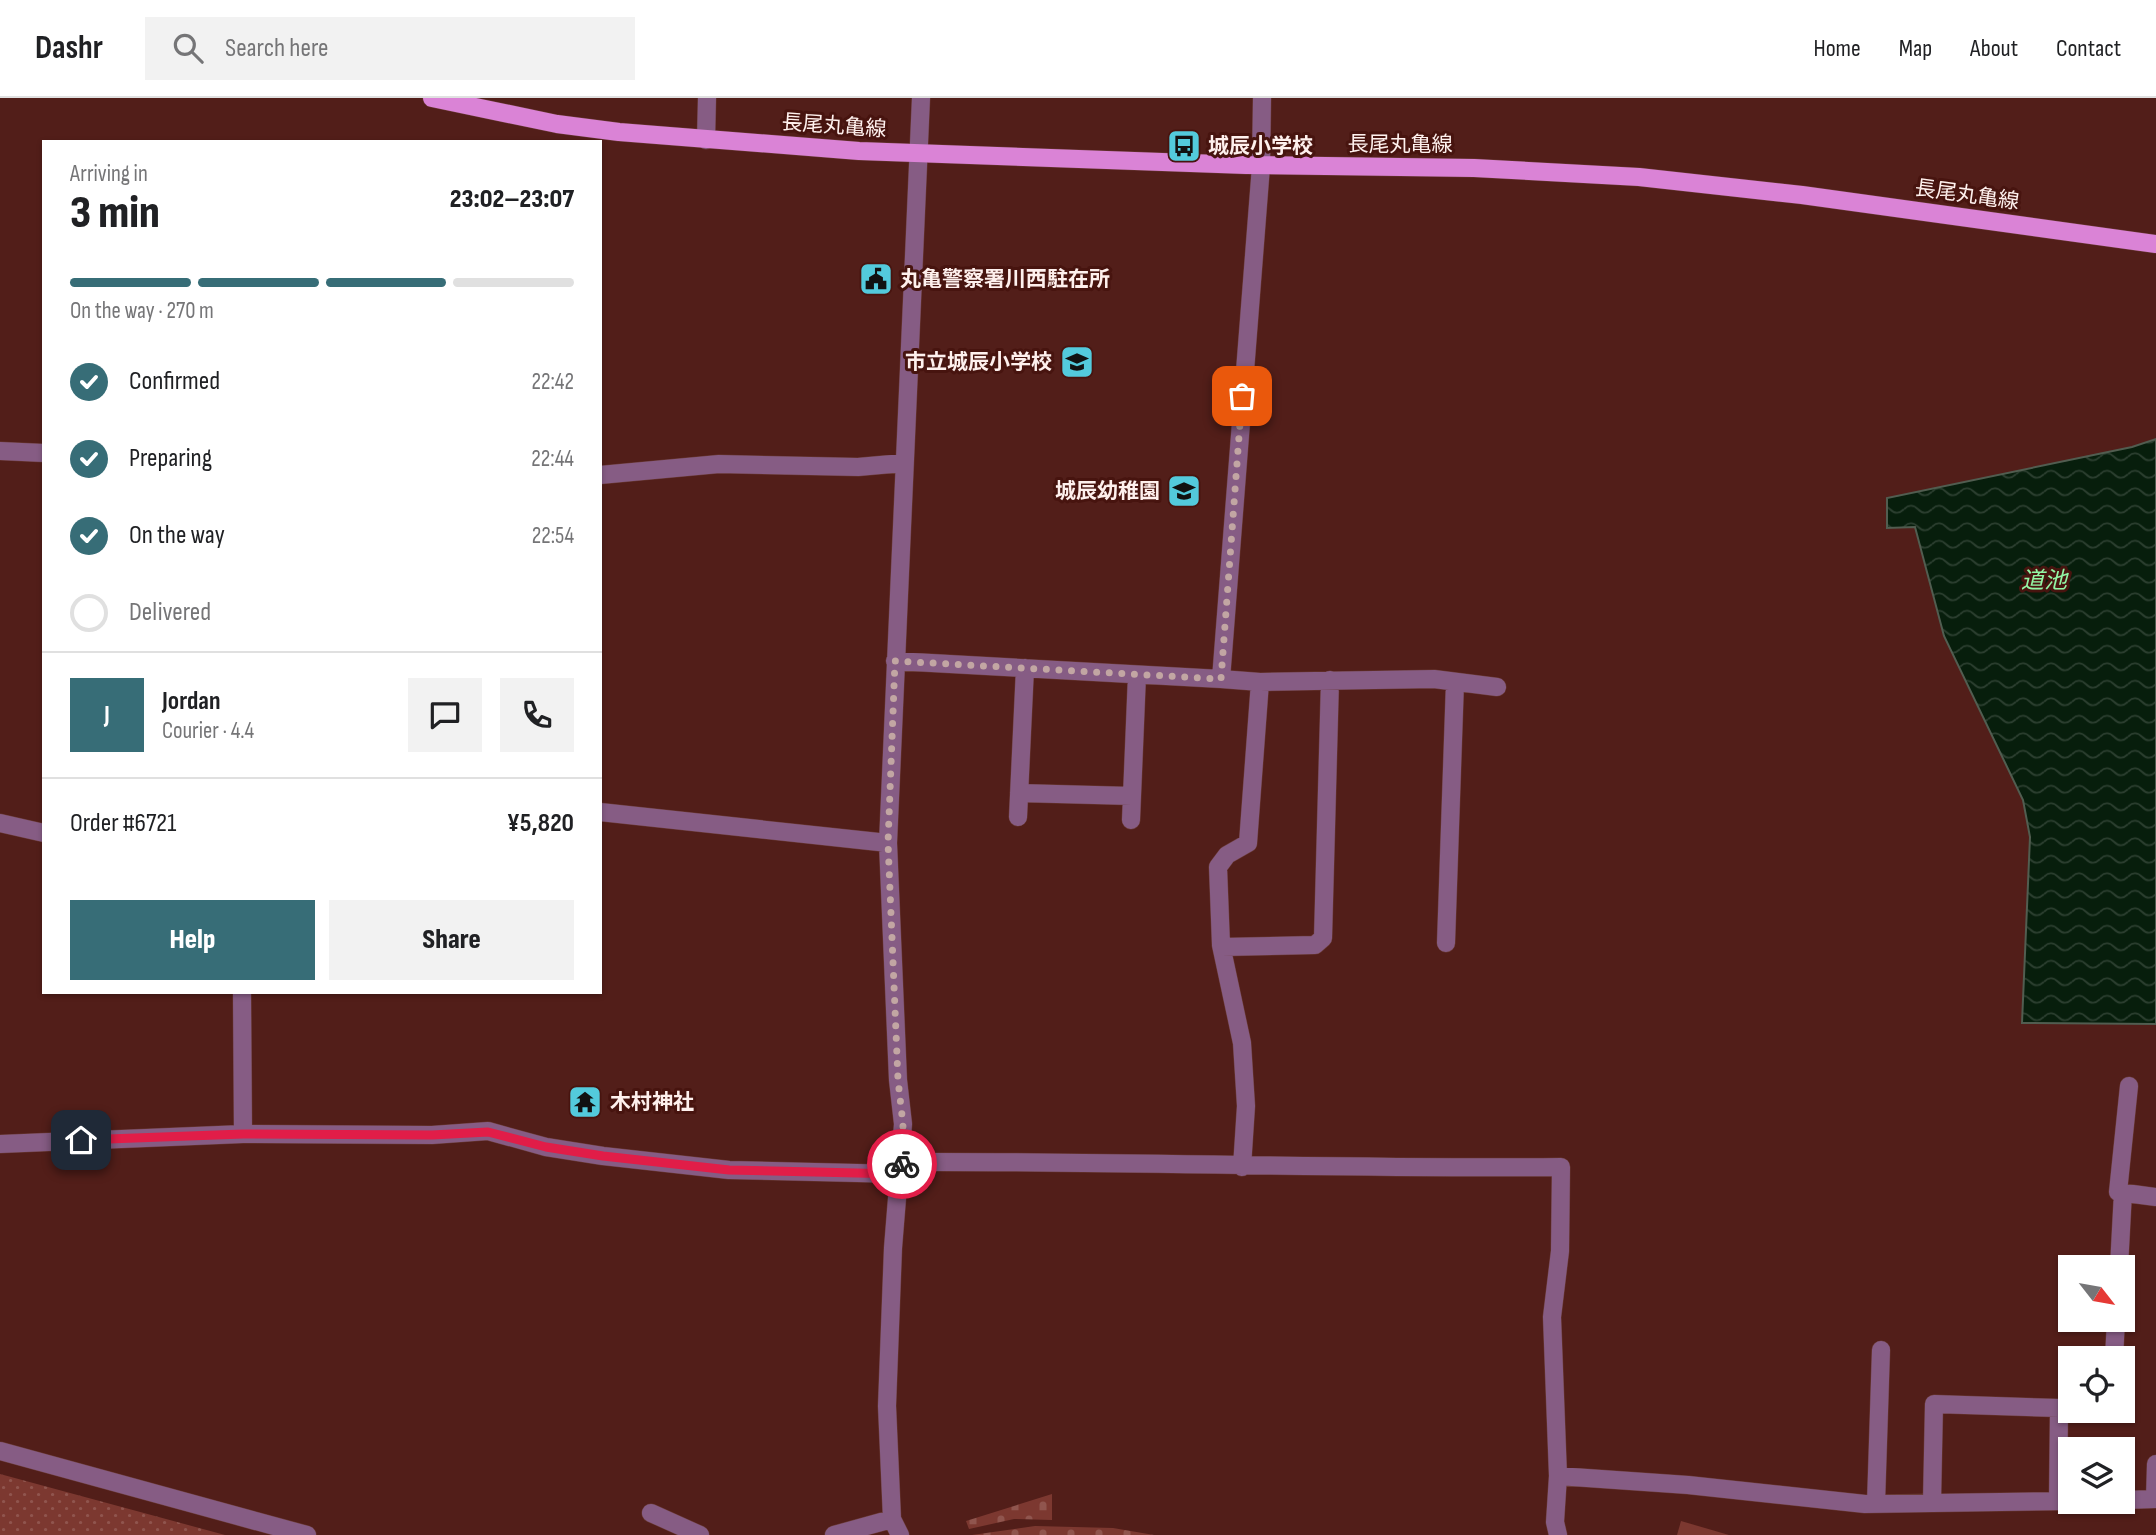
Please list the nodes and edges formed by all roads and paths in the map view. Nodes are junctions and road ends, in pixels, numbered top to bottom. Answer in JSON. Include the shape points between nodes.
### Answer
{"nodes":[{"id":1,"x":432,"y":98,"type":"edge"},
{"id":2,"x":708,"y":98,"type":"edge"},
{"id":3,"x":921,"y":98,"type":"edge"},
{"id":4,"x":1262,"y":98,"type":"edge"},
{"id":5,"x":495,"y":104,"type":"edge"},
{"id":6,"x":706,"y":140,"type":"junction"},
{"id":7,"x":920,"y":155,"type":"junction"},
{"id":8,"x":1261,"y":166,"type":"junction"},
{"id":9,"x":2156,"y":244,"type":"edge"},
{"id":10,"x":0,"y":451,"type":"edge"},
{"id":11,"x":42,"y":453,"type":"edge"},
{"id":12,"x":903,"y":463,"type":"junction"},
{"id":13,"x":602,"y":475,"type":"edge"},
{"id":14,"x":895,"y":661,"type":"junction"},
{"id":15,"x":1025,"y":668,"type":"junction"},
{"id":16,"x":1137,"y":675,"type":"junction"},
{"id":17,"x":1221,"y":679,"type":"junction"},
{"id":18,"x":1330,"y":680,"type":"junction"},
{"id":19,"x":1260,"y":682,"type":"junction"},
{"id":20,"x":1455,"y":682,"type":"junction"},
{"id":21,"x":1497,"y":687,"type":"dead end"},
{"id":22,"x":1019,"y":793,"type":"junction"},
{"id":23,"x":1132,"y":796,"type":"junction"},
{"id":24,"x":602,"y":812,"type":"edge"},
{"id":25,"x":1018,"y":817,"type":"dead end"},
{"id":26,"x":1131,"y":820,"type":"dead end"},
{"id":27,"x":0,"y":823,"type":"edge"},
{"id":28,"x":42,"y":833,"type":"edge"},
{"id":29,"x":888,"y":843,"type":"junction"},
{"id":30,"x":1446,"y":943,"type":"dead end"},
{"id":31,"x":1222,"y":947,"type":"junction"},
{"id":32,"x":242,"y":994,"type":"edge"},
{"id":33,"x":2129,"y":1086,"type":"dead end"},
{"id":34,"x":243,"y":1134,"type":"junction"},
{"id":35,"x":0,"y":1144,"type":"edge"},
{"id":36,"x":1242,"y":1167,"type":"junction"},
{"id":37,"x":901,"y":1168,"type":"junction"},
{"id":38,"x":2123,"y":1192,"type":"junction"},
{"id":39,"x":2156,"y":1197,"type":"edge"},
{"id":40,"x":2120,"y":1255,"type":"edge"},
{"id":41,"x":1881,"y":1350,"type":"dead end"},
{"id":42,"x":2061,"y":1437,"type":"edge"},
{"id":43,"x":0,"y":1451,"type":"edge"},
{"id":44,"x":2156,"y":1464,"type":"edge"},
{"id":45,"x":1558,"y":1476,"type":"junction"},
{"id":46,"x":2155,"y":1499,"type":"edge"},
{"id":47,"x":2135,"y":1500,"type":"edge"},
{"id":48,"x":2058,"y":1501,"type":"edge"},
{"id":49,"x":1932,"y":1502,"type":"junction"},
{"id":50,"x":1877,"y":1503,"type":"junction"},
{"id":51,"x":651,"y":1513,"type":"dead end"},
{"id":52,"x":896,"y":1527,"type":"edge"},
{"id":53,"x":307,"y":1535,"type":"edge"},
{"id":54,"x":700,"y":1535,"type":"edge"},
{"id":55,"x":834,"y":1535,"type":"edge"},
{"id":56,"x":1558,"y":1535,"type":"edge"}],
"edges":[{"from":1,"to":5,"type":"main road","name":"長尾丸亀線"},
{"from":2,"to":6,"type":"street"},
{"from":3,"to":7,"type":"street"},
{"from":4,"to":8,"type":"street"},
{"from":5,"to":6,"type":"main road","name":"長尾丸亀線","via":[[581,127]]},
{"from":6,"to":7,"type":"main road","name":"長尾丸亀線"},
{"from":7,"to":8,"type":"main road","name":"長尾丸亀線"},
{"from":7,"to":12,"type":"street"},
{"from":8,"to":9,"type":"main road","name":"長尾丸亀線","via":[[1474,168],[1639,177]]},
{"from":8,"to":17,"type":"street"},
{"from":10,"to":11,"type":"street"},
{"from":12,"to":13,"type":"street","via":[[858,467],[719,464]]},
{"from":12,"to":14,"type":"street"},
{"from":14,"to":15,"type":"street"},
{"from":14,"to":29,"type":"street"},
{"from":15,"to":16,"type":"street"},
{"from":15,"to":22,"type":"street"},
{"from":16,"to":17,"type":"street"},
{"from":16,"to":23,"type":"street"},
{"from":17,"to":19,"type":"street"},
{"from":18,"to":19,"type":"street"},
{"from":18,"to":20,"type":"street"},
{"from":18,"to":31,"type":"street","via":[[1323,938],[1315,945]]},
{"from":19,"to":31,"type":"street","via":[[1248,843],[1217,867]]},
{"from":20,"to":21,"type":"street"},
{"from":20,"to":30,"type":"street"},
{"from":22,"to":23,"type":"street"},
{"from":22,"to":25,"type":"street"},
{"from":23,"to":26,"type":"street"},
{"from":24,"to":29,"type":"street"},
{"from":27,"to":28,"type":"street"},
{"from":29,"to":37,"type":"street"},
{"from":31,"to":36,"type":"street","via":[[1242,1043],[1246,1106]]},
{"from":32,"to":34,"type":"street"},
{"from":33,"to":38,"type":"street","via":[[2118,1192]]},
{"from":34,"to":35,"type":"street"},
{"from":34,"to":37,"type":"street","via":[[488,1132],[591,1155],[729,1170]]},
{"from":36,"to":37,"type":"street","via":[[1070,1161]]},
{"from":36,"to":45,"type":"street","via":[[1561,1167],[1560,1251],[1552,1317]]},
{"from":37,"to":52,"type":"street","via":[[887,1406]]},
{"from":38,"to":39,"type":"street"},
{"from":38,"to":40,"type":"street"},
{"from":41,"to":50,"type":"street"},
{"from":42,"to":49,"type":"street","via":[[2059,1408],[1934,1404]]},
{"from":43,"to":53,"type":"street"},
{"from":44,"to":46,"type":"street"},
{"from":45,"to":50,"type":"street"},
{"from":45,"to":56,"type":"street"},
{"from":46,"to":47,"type":"street"},
{"from":48,"to":49,"type":"street"},
{"from":49,"to":50,"type":"street"},
{"from":51,"to":54,"type":"street"},
{"from":52,"to":55,"type":"street"}]}
